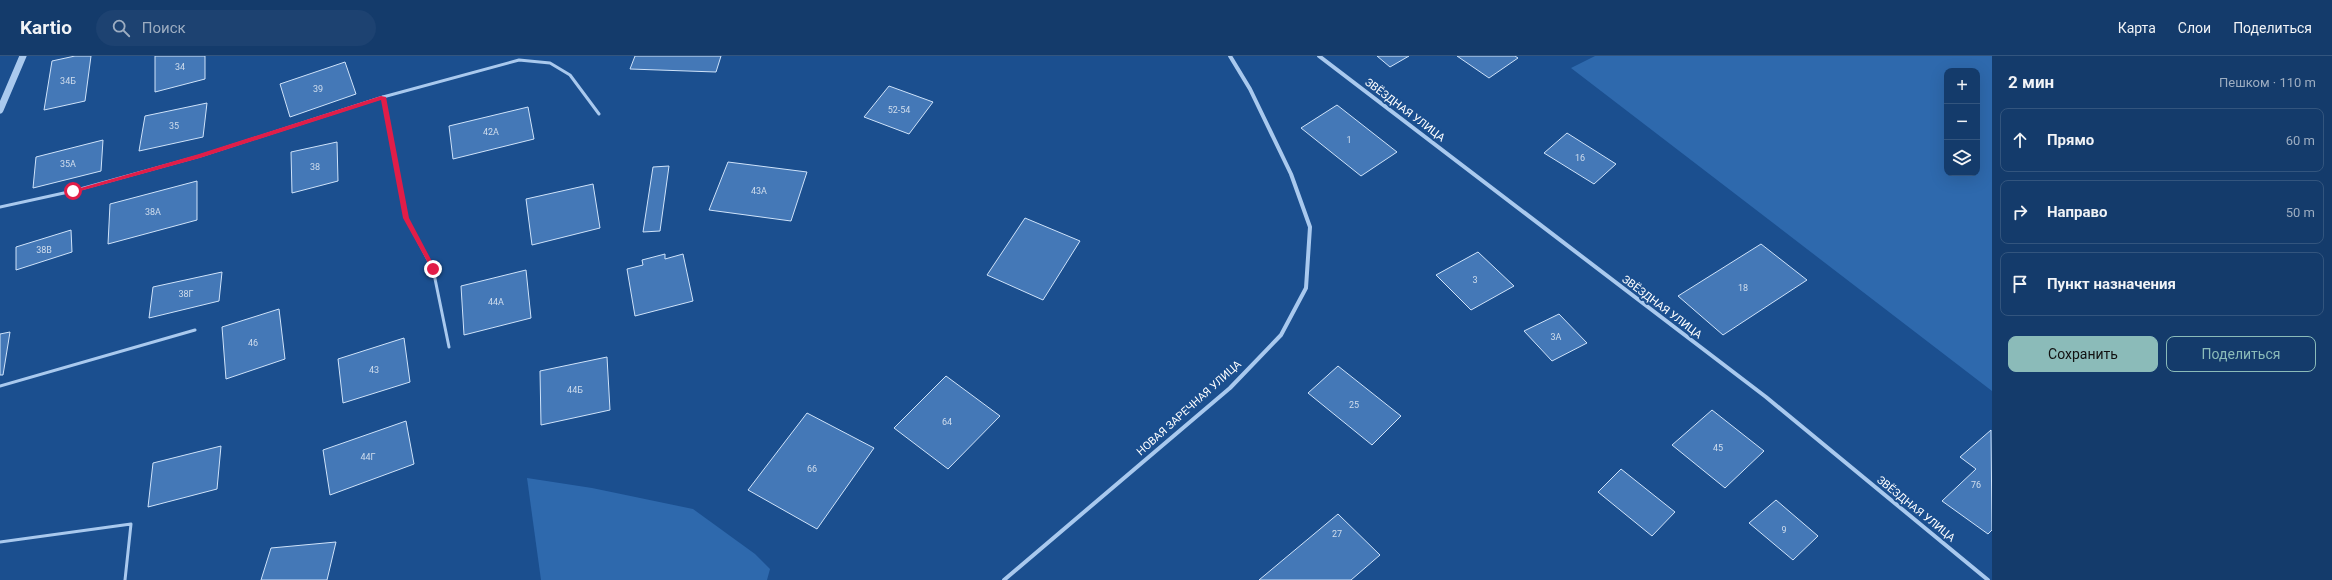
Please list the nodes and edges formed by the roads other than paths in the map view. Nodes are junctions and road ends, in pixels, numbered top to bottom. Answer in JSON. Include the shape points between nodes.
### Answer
{"nodes":[{"id":1,"x":23,"y":56,"type":"edge"},
{"id":2,"x":1230,"y":56,"type":"edge"},
{"id":3,"x":1319,"y":56,"type":"edge"},
{"id":4,"x":383,"y":97,"type":"junction"},
{"id":5,"x":0,"y":110,"type":"edge"},
{"id":6,"x":599,"y":114,"type":"dead end"},
{"id":7,"x":0,"y":207,"type":"edge"},
{"id":8,"x":195,"y":330,"type":"dead end"},
{"id":9,"x":449,"y":347,"type":"dead end"},
{"id":10,"x":0,"y":386,"type":"edge"},
{"id":11,"x":0,"y":542,"type":"edge"},
{"id":12,"x":125,"y":580,"type":"edge"},
{"id":13,"x":1004,"y":580,"type":"edge"},
{"id":14,"x":1988,"y":580,"type":"edge"}],
"edges":[{"from":1,"to":5,"type":"street"},
{"from":2,"to":13,"type":"street","name":"НОВАЯ ЗАРЕЧНАЯ УЛИЦА","via":[[1250,89],[1291,174],[1310,227],[1306,288],[1281,335],[1230,388]]},
{"from":3,"to":14,"type":"street","name":"ЗВЁЗДНАЯ УЛИЦА","via":[[1766,398]]},
{"from":4,"to":6,"type":"lane","via":[[519,60],[550,63],[570,74]]},
{"from":4,"to":7,"type":"lane","via":[[200,156],[67,193]]},
{"from":4,"to":9,"type":"lane","via":[[406,218],[433,269]]},
{"from":8,"to":10,"type":"lane"},
{"from":11,"to":12,"type":"lane","via":[[131,524]]}]}
